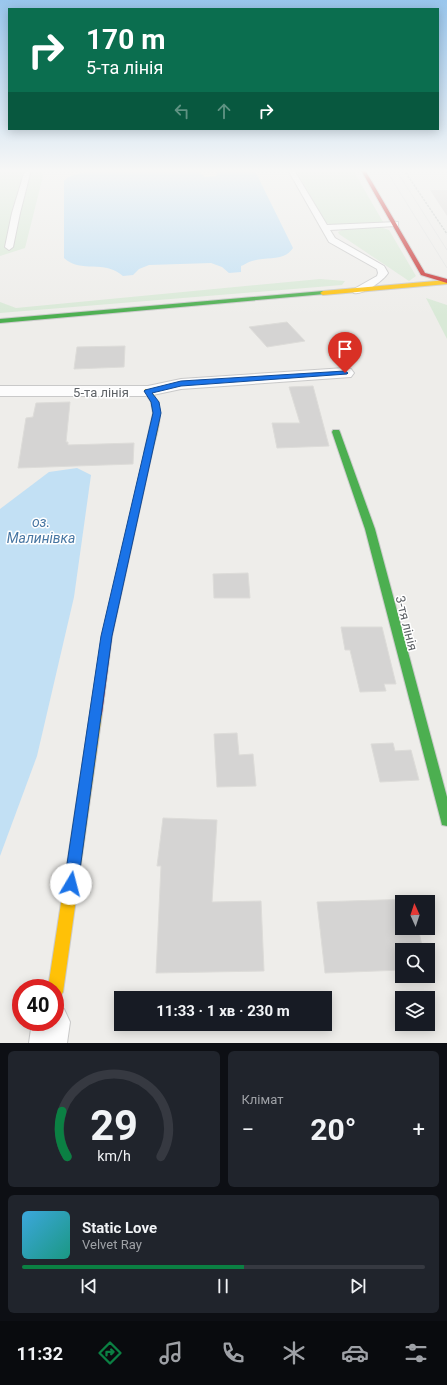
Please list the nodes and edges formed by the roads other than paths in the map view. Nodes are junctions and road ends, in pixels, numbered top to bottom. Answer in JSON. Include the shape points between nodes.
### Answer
{"nodes":[{"id":1,"x":15,"y":219,"type":"edge"},
{"id":2,"x":319,"y":219,"type":"edge"},
{"id":3,"x":391,"y":219,"type":"edge"},
{"id":4,"x":394,"y":224,"type":"junction"},
{"id":5,"x":324,"y":228,"type":"junction"},
{"id":6,"x":9,"y":247,"type":"dead end"},
{"id":7,"x":447,"y":282,"type":"edge"},
{"id":8,"x":357,"y":291,"type":"junction"},
{"id":9,"x":0,"y":321,"type":"edge"},
{"id":10,"x":345,"y":373,"type":"dead end"},
{"id":11,"x":0,"y":391,"type":"edge"},
{"id":12,"x":148,"y":391,"type":"junction"},
{"id":13,"x":336,"y":432,"type":"dead end"},
{"id":14,"x":447,"y":822,"type":"edge"},
{"id":15,"x":57,"y":979,"type":"edge"},
{"id":16,"x":50,"y":1031,"type":"edge"},
{"id":17,"x":48,"y":1043,"type":"edge"}],
"edges":[{"from":1,"to":6,"type":"lane"},
{"from":2,"to":5,"type":"lane"},
{"from":3,"to":4,"type":"street"},
{"from":4,"to":5,"type":"lane"},
{"from":4,"to":7,"type":"street","via":[[423,274]]},
{"from":5,"to":8,"type":"lane","via":[[332,240],[381,268],[383,273],[380,278]]},
{"from":7,"to":8,"type":"street"},
{"from":8,"to":9,"type":"street"},
{"from":10,"to":12,"type":"street","name":"5-та лінія","via":[[181,384]]},
{"from":11,"to":12,"type":"street","name":"5-та лінія"},
{"from":12,"to":15,"type":"street","via":[[155,402],[157,413],[107,636]]},
{"from":13,"to":14,"type":"street","name":"3-тя лінія","via":[[370,529]]},
{"from":16,"to":17,"type":"street"}]}
